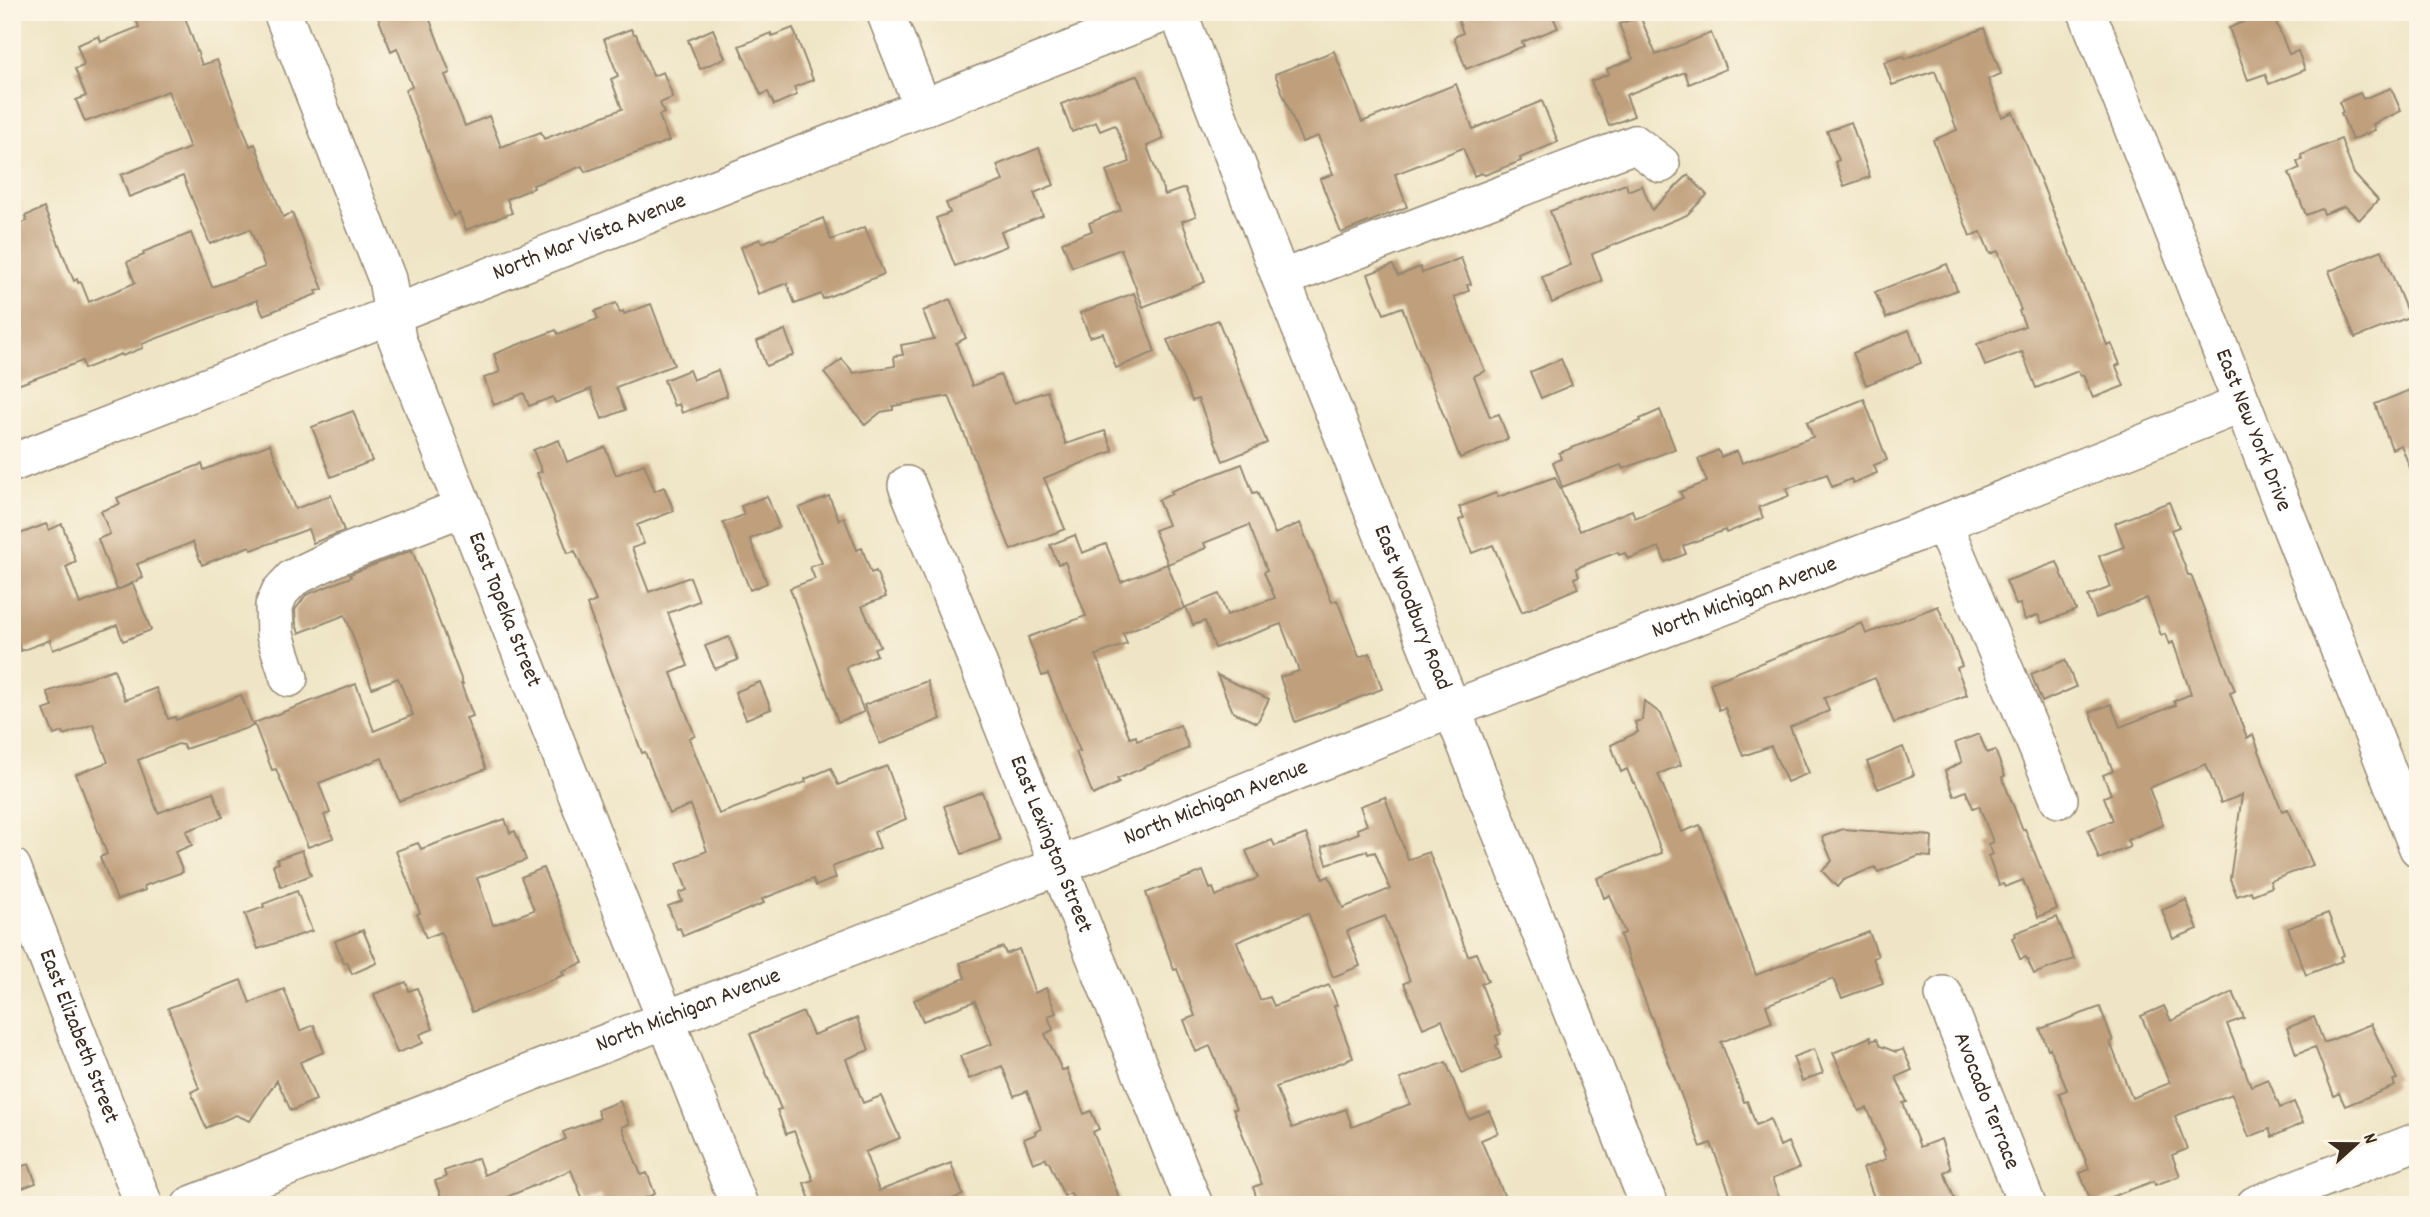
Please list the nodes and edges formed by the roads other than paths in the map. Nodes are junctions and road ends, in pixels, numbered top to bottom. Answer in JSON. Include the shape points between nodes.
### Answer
{"nodes":[{"id":1,"x":282,"y":12,"type":"edge"},
{"id":2,"x":885,"y":12,"type":"edge"},
{"id":3,"x":1167,"y":12,"type":"edge"},
{"id":4,"x":1178,"y":12,"type":"edge"},
{"id":5,"x":2087,"y":12,"type":"edge"},
{"id":6,"x":923,"y":108,"type":"junction"},
{"id":7,"x":1661,"y":164,"type":"dead end"},
{"id":8,"x":1281,"y":279,"type":"junction"},
{"id":9,"x":395,"y":312,"type":"junction"},
{"id":10,"x":2242,"y":404,"type":"junction"},
{"id":11,"x":12,"y":463,"type":"edge"},
{"id":12,"x":907,"y":485,"type":"dead end"},
{"id":13,"x":464,"y":507,"type":"junction"},
{"id":14,"x":1943,"y":523,"type":"junction"},
{"id":15,"x":289,"y":678,"type":"dead end"},
{"id":16,"x":1452,"y":709,"type":"junction"},
{"id":17,"x":2059,"y":799,"type":"dead end"},
{"id":18,"x":2418,"y":848,"type":"edge"},
{"id":19,"x":1059,"y":866,"type":"junction"},
{"id":20,"x":12,"y":867,"type":"edge"},
{"id":21,"x":1944,"y":995,"type":"dead end"},
{"id":22,"x":666,"y":1018,"type":"junction"},
{"id":23,"x":2418,"y":1142,"type":"edge"},
{"id":24,"x":144,"y":1205,"type":"edge"},
{"id":25,"x":191,"y":1205,"type":"edge"},
{"id":26,"x":739,"y":1205,"type":"edge"},
{"id":27,"x":1194,"y":1205,"type":"edge"},
{"id":28,"x":1649,"y":1205,"type":"edge"},
{"id":29,"x":2027,"y":1205,"type":"edge"},
{"id":30,"x":2255,"y":1205,"type":"edge"}],
"edges":[{"from":1,"to":9,"type":"street","name":"East Topeka Street","via":[[387,279]]},
{"from":2,"to":6,"type":"street"},
{"from":3,"to":6,"type":"street","name":"North Mar Vista Avenue"},
{"from":4,"to":8,"type":"street","name":"East Woodbury Road"},
{"from":5,"to":10,"type":"street","name":"East New York Drive"},
{"from":6,"to":9,"type":"street","name":"North Mar Vista Avenue"},
{"from":7,"to":8,"type":"street","via":[[1635,144]]},
{"from":8,"to":16,"type":"street","name":"East Woodbury Road"},
{"from":9,"to":11,"type":"street","name":"North Mar Vista Avenue"},
{"from":9,"to":13,"type":"street","name":"East Topeka Street","via":[[397,339]]},
{"from":10,"to":14,"type":"street","name":"North Michigan Avenue"},
{"from":10,"to":18,"type":"street","name":"East New York Drive"},
{"from":12,"to":19,"type":"street","name":"East Lexington Street"},
{"from":13,"to":15,"type":"street","via":[[293,578],[274,606],[275,635]]},
{"from":13,"to":22,"type":"street","name":"East Topeka Street"},
{"from":14,"to":16,"type":"street","name":"North Michigan Avenue"},
{"from":14,"to":17,"type":"street"},
{"from":16,"to":19,"type":"street","name":"North Michigan Avenue"},
{"from":16,"to":28,"type":"street","name":"East Woodbury Road"},
{"from":19,"to":22,"type":"street","name":"North Michigan Avenue"},
{"from":19,"to":27,"type":"street","name":"East Lexington Street"},
{"from":20,"to":24,"type":"street","name":"East Elizabeth Street"},
{"from":21,"to":29,"type":"street","name":"Avocado Terrace"},
{"from":22,"to":25,"type":"street","name":"North Michigan Avenue"},
{"from":22,"to":26,"type":"street","name":"East Topeka Street"},
{"from":23,"to":30,"type":"street"}]}
